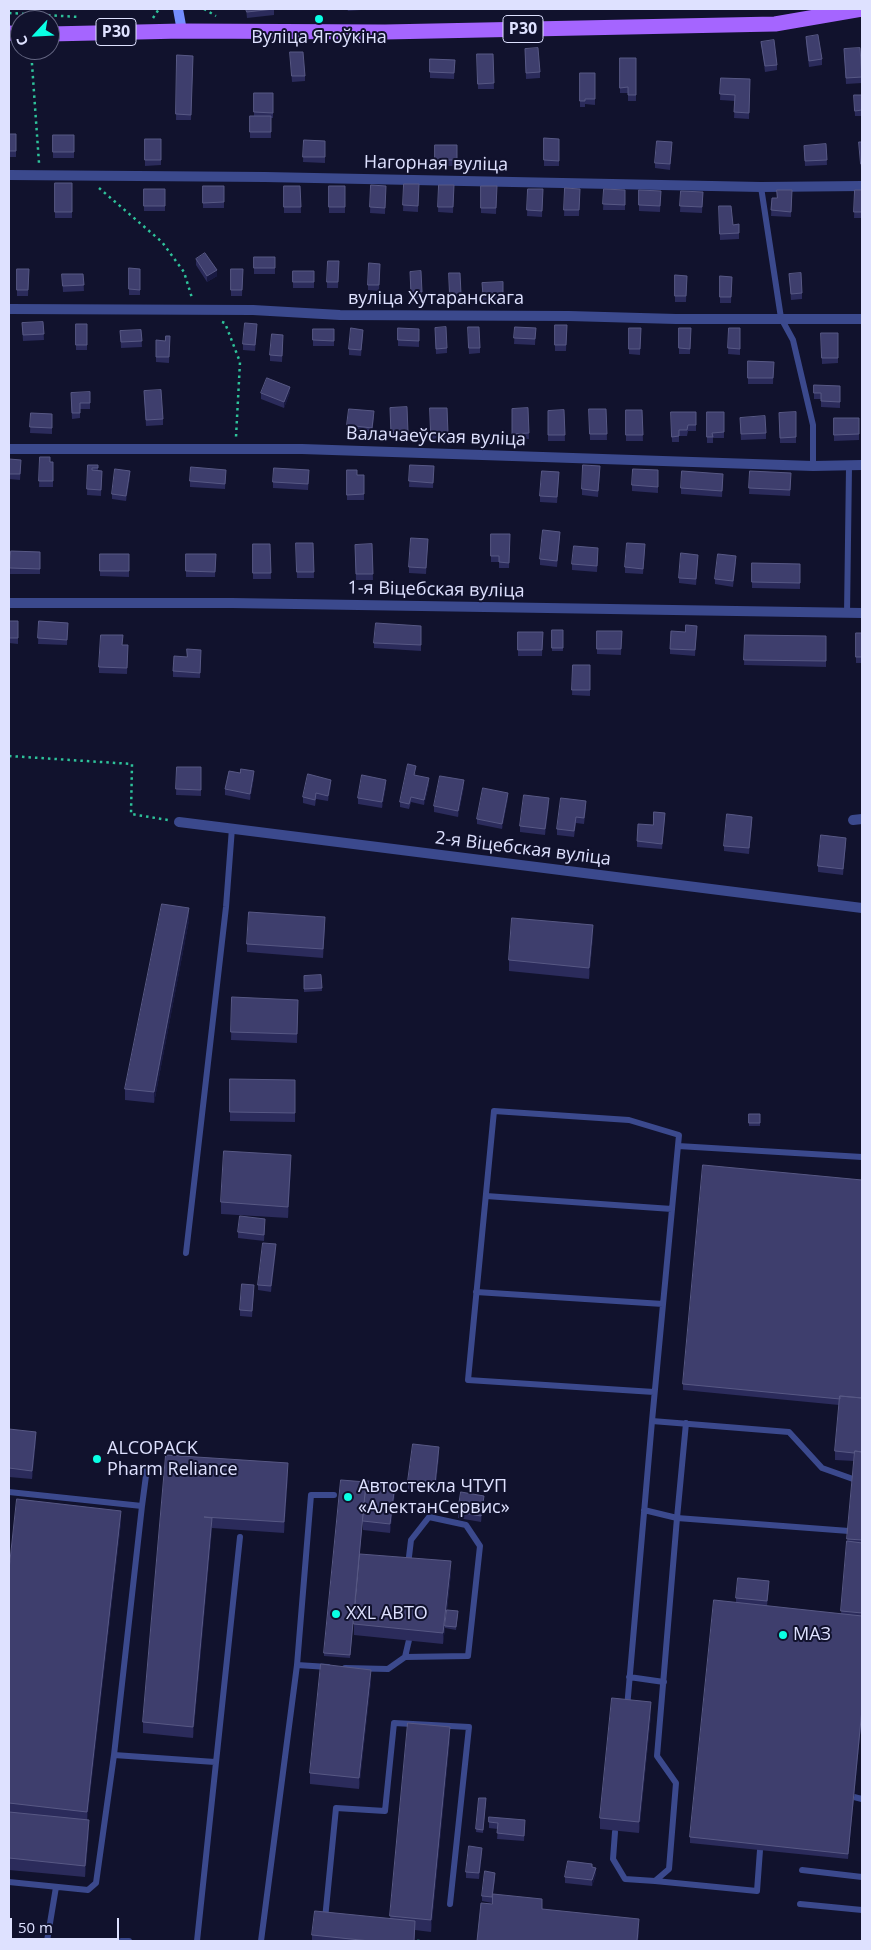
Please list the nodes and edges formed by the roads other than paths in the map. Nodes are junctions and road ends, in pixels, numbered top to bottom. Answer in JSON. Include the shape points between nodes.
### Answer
{"nodes":[{"id":1,"x":178,"y":9,"type":"edge"},
{"id":2,"x":862,"y":9,"type":"edge"},
{"id":3,"x":182,"y":31,"type":"junction"},
{"id":4,"x":60,"y":34,"type":"edge"},
{"id":5,"x":9,"y":175,"type":"edge"},
{"id":6,"x":862,"y":186,"type":"edge"},
{"id":7,"x":761,"y":187,"type":"junction"},
{"id":8,"x":9,"y":309,"type":"edge"},
{"id":9,"x":780,"y":318,"type":"junction"},
{"id":10,"x":862,"y":319,"type":"edge"},
{"id":11,"x":9,"y":449,"type":"edge"},
{"id":12,"x":862,"y":465,"type":"edge"},
{"id":13,"x":813,"y":466,"type":"junction"},
{"id":14,"x":849,"y":466,"type":"junction"},
{"id":15,"x":9,"y":603,"type":"edge"},
{"id":16,"x":862,"y":613,"type":"edge"},
{"id":17,"x":847,"y":614,"type":"junction"},
{"id":18,"x":180,"y":822,"type":"road end"},
{"id":19,"x":232,"y":828,"type":"junction"},
{"id":20,"x":862,"y":908,"type":"edge"},
{"id":21,"x":678,"y":1146,"type":"junction"},
{"id":22,"x":862,"y":1157,"type":"edge"},
{"id":23,"x":486,"y":1196,"type":"junction"},
{"id":24,"x":672,"y":1209,"type":"junction"},
{"id":25,"x":186,"y":1253,"type":"dead end"},
{"id":26,"x":476,"y":1292,"type":"junction"},
{"id":27,"x":663,"y":1304,"type":"junction"},
{"id":28,"x":654,"y":1392,"type":"junction"},
{"id":29,"x":652,"y":1421,"type":"junction"},
{"id":30,"x":686,"y":1424,"type":"junction"},
{"id":31,"x":147,"y":1468,"type":"dead end"},
{"id":32,"x":853,"y":1478,"type":"edge"},
{"id":33,"x":9,"y":1492,"type":"edge"},
{"id":34,"x":334,"y":1495,"type":"dead end"},
{"id":35,"x":142,"y":1506,"type":"junction"},
{"id":36,"x":644,"y":1510,"type":"junction"},
{"id":37,"x":677,"y":1518,"type":"junction"},
{"id":38,"x":848,"y":1530,"type":"edge"},
{"id":39,"x":240,"y":1537,"type":"dead end"},
{"id":40,"x":407,"y":1570,"type":"edge"},
{"id":41,"x":409,"y":1640,"type":"edge"},
{"id":42,"x":405,"y":1657,"type":"junction"},
{"id":43,"x":296,"y":1665,"type":"junction"},
{"id":44,"x":332,"y":1667,"type":"edge"},
{"id":45,"x":341,"y":1667,"type":"edge"},
{"id":46,"x":629,"y":1677,"type":"junction"},
{"id":47,"x":664,"y":1682,"type":"junction"},
{"id":48,"x":626,"y":1711,"type":"edge"},
{"id":49,"x":114,"y":1755,"type":"junction"},
{"id":50,"x":215,"y":1762,"type":"junction"},
{"id":51,"x":854,"y":1797,"type":"edge"},
{"id":52,"x":862,"y":1798,"type":"edge"},
{"id":53,"x":615,"y":1832,"type":"edge"},
{"id":54,"x":760,"y":1850,"type":"edge"},
{"id":55,"x":802,"y":1870,"type":"dead end"},
{"id":56,"x":862,"y":1877,"type":"edge"},
{"id":57,"x":9,"y":1882,"type":"edge"},
{"id":58,"x":655,"y":1882,"type":"junction"},
{"id":59,"x":56,"y":1887,"type":"junction"},
{"id":60,"x":450,"y":1904,"type":"dead end"},
{"id":61,"x":800,"y":1904,"type":"dead end"},
{"id":62,"x":862,"y":1910,"type":"edge"},
{"id":63,"x":325,"y":1927,"type":"edge"},
{"id":64,"x":47,"y":1941,"type":"edge"},
{"id":65,"x":120,"y":1941,"type":"edge"},
{"id":66,"x":129,"y":1941,"type":"edge"},
{"id":67,"x":198,"y":1941,"type":"edge"},
{"id":68,"x":261,"y":1941,"type":"edge"}],
"edges":[{"from":1,"to":3,"type":"street"},
{"from":2,"to":3,"type":"main road","number":"Р30","via":[[775,24],[384,32]]},
{"from":3,"to":4,"type":"main road","number":"Р30"},
{"from":5,"to":7,"type":"street","name":"Нагорная вуліца","via":[[265,176]]},
{"from":6,"to":7,"type":"street","name":"Нагорная вуліца"},
{"from":7,"to":9,"type":"lane"},
{"from":8,"to":9,"type":"street","name":"вуліца Хутаранскага"},
{"from":9,"to":10,"type":"street","name":"вуліца Хутаранскага"},
{"from":9,"to":13,"type":"lane","via":[[792,340],[812,425]]},
{"from":11,"to":13,"type":"street","name":"Валачаеўская вуліца","via":[[302,449]]},
{"from":12,"to":14,"type":"street","name":"Валачаеўская вуліца"},
{"from":13,"to":14,"type":"street","name":"Валачаеўская вуліца"},
{"from":14,"to":17,"type":"lane"},
{"from":15,"to":17,"type":"street","name":"1-я Віцебская вуліца","via":[[232,603]]},
{"from":16,"to":17,"type":"street","name":"1-я Віцебская вуліца"},
{"from":18,"to":19,"type":"street","name":"2-я Віцебская вуліца"},
{"from":19,"to":20,"type":"street","name":"2-я Віцебская вуліца"},
{"from":19,"to":25,"type":"lane","via":[[226,907]]},
{"from":21,"to":22,"type":"lane"},
{"from":21,"to":23,"type":"lane","via":[[678,1135],[629,1120],[494,1111]]},
{"from":21,"to":24,"type":"lane"},
{"from":23,"to":24,"type":"lane"},
{"from":23,"to":26,"type":"lane"},
{"from":24,"to":27,"type":"lane"},
{"from":26,"to":27,"type":"lane"},
{"from":26,"to":28,"type":"lane","via":[[468,1380]]},
{"from":27,"to":28,"type":"lane"},
{"from":28,"to":29,"type":"lane"},
{"from":29,"to":30,"type":"lane"},
{"from":29,"to":36,"type":"lane"},
{"from":30,"to":32,"type":"lane","via":[[789,1432],[822,1468]]},
{"from":30,"to":37,"type":"lane"},
{"from":31,"to":35,"type":"lane"},
{"from":33,"to":35,"type":"lane"},
{"from":34,"to":43,"type":"lane","via":[[312,1495]]},
{"from":35,"to":49,"type":"lane"},
{"from":36,"to":37,"type":"lane"},
{"from":36,"to":46,"type":"lane"},
{"from":37,"to":38,"type":"lane"},
{"from":37,"to":47,"type":"lane"},
{"from":39,"to":50,"type":"lane"},
{"from":40,"to":42,"type":"lane","via":[[411,1540],[429,1517],[466,1526],[480,1546],[468,1656]]},
{"from":41,"to":42,"type":"lane"},
{"from":42,"to":45,"type":"lane","via":[[388,1669]]},
{"from":43,"to":44,"type":"lane"},
{"from":43,"to":68,"type":"lane"},
{"from":46,"to":47,"type":"lane"},
{"from":46,"to":48,"type":"lane"},
{"from":47,"to":58,"type":"lane","via":[[657,1756],[676,1783],[669,1870]]},
{"from":49,"to":50,"type":"lane"},
{"from":49,"to":59,"type":"lane","via":[[96,1883],[88,1890]]},
{"from":50,"to":67,"type":"lane"},
{"from":51,"to":52,"type":"lane"},
{"from":53,"to":58,"type":"lane","via":[[613,1859],[625,1879]]},
{"from":54,"to":58,"type":"lane","via":[[757,1891]]},
{"from":55,"to":56,"type":"lane"},
{"from":57,"to":59,"type":"lane"},
{"from":59,"to":64,"type":"lane"},
{"from":60,"to":63,"type":"lane","via":[[469,1727],[394,1723],[385,1810],[336,1808]]},
{"from":61,"to":62,"type":"lane"},
{"from":65,"to":66,"type":"lane"}]}
